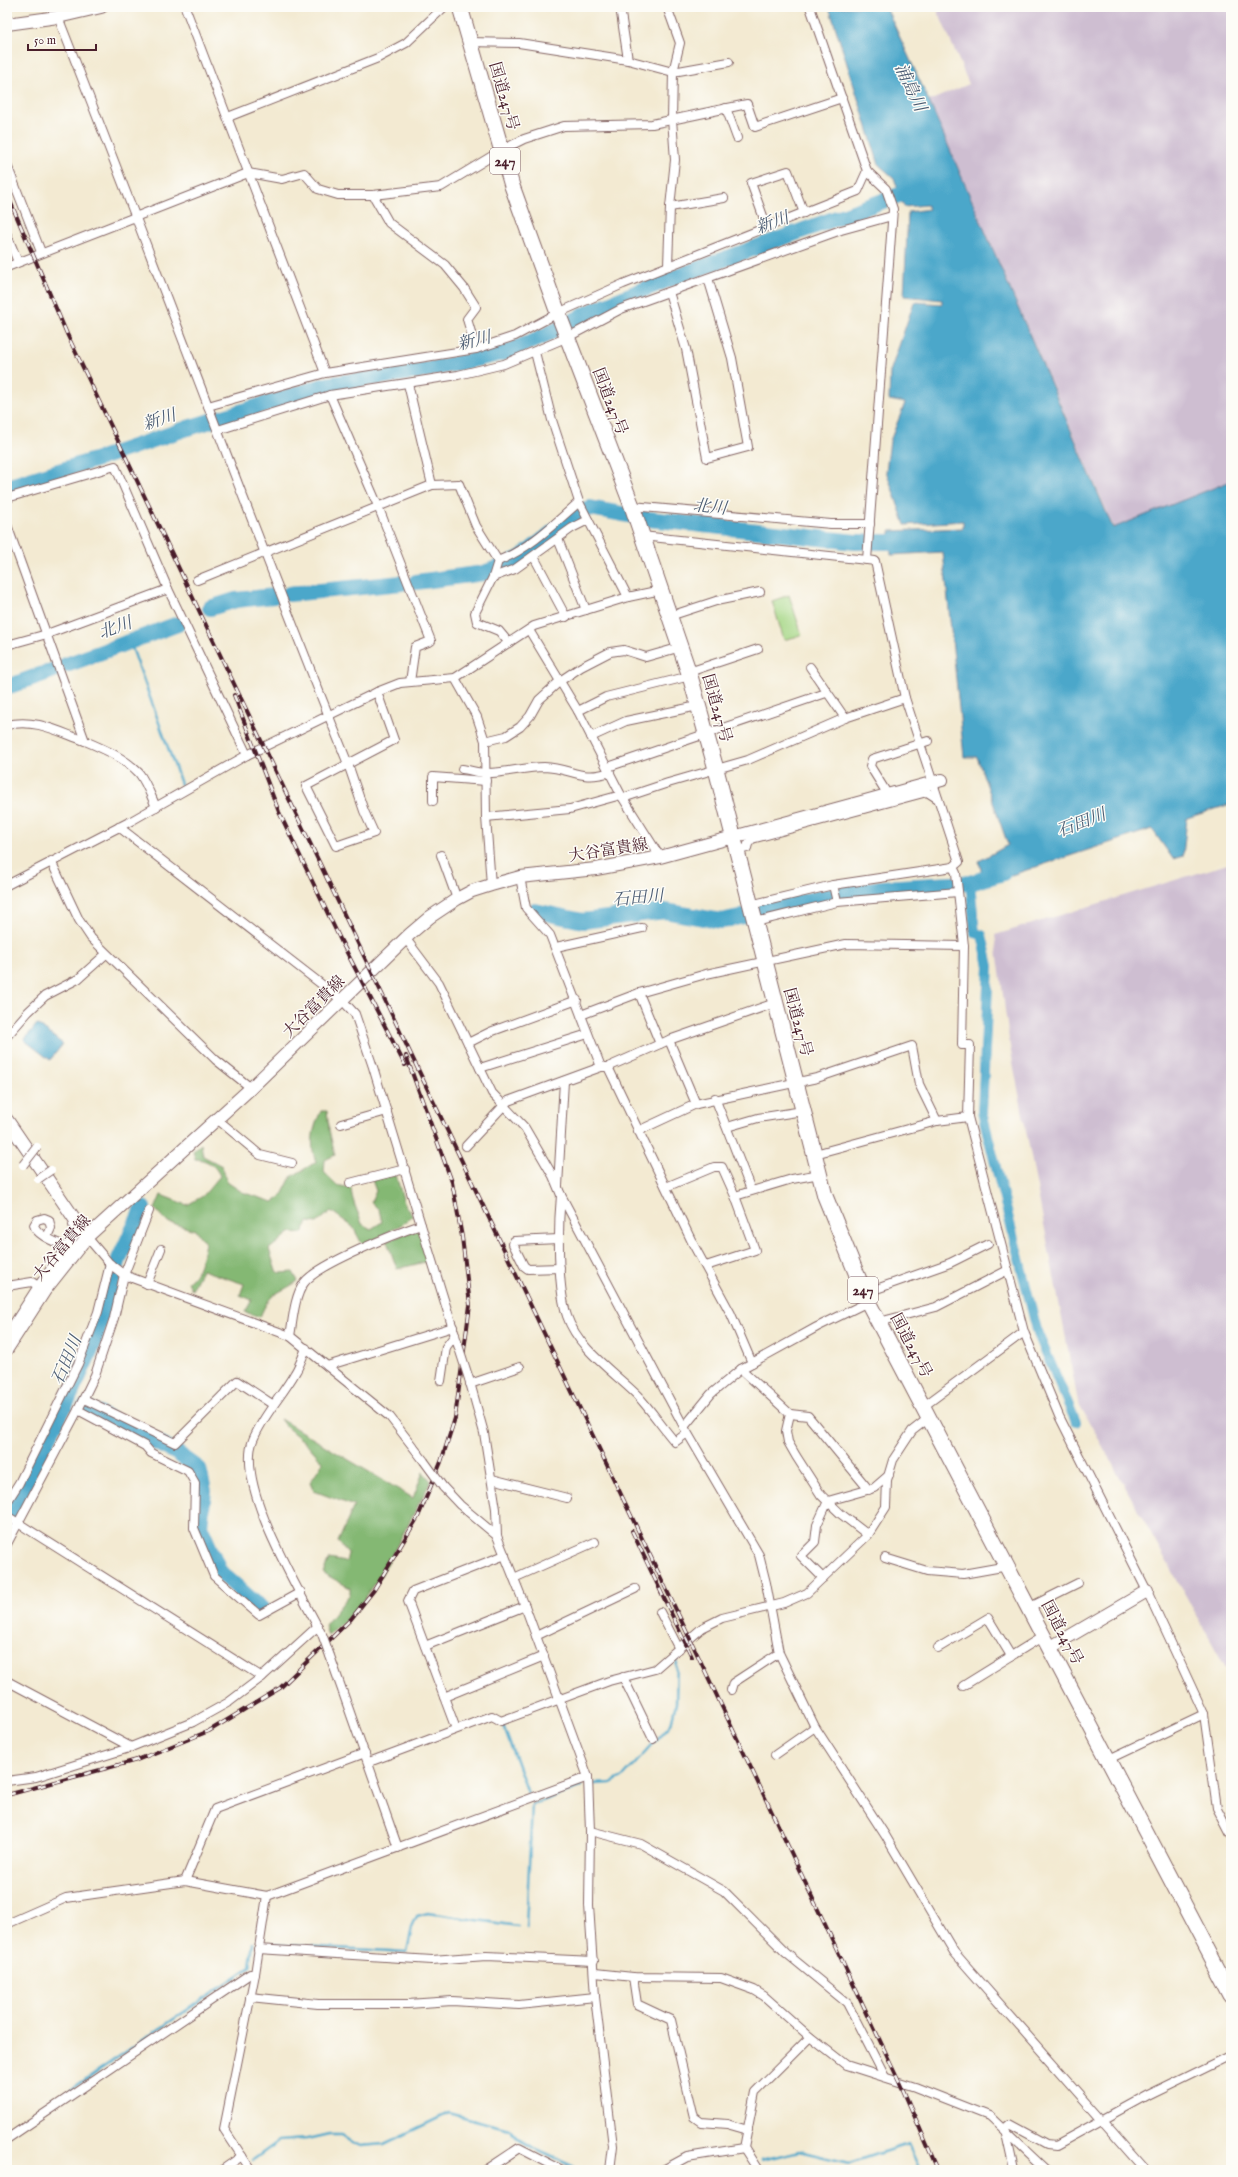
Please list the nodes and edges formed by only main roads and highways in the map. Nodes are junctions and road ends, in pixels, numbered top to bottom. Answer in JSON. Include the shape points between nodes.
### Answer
{"nodes":[{"id":1,"x":100,"y":7,"type":"edge"},
{"id":2,"x":460,"y":7,"type":"edge"},
{"id":3,"x":7,"y":24,"type":"edge"},
{"id":4,"x":937,"y":782,"type":"road end"},
{"id":5,"x":733,"y":847,"type":"junction"},
{"id":6,"x":7,"y":1120,"type":"edge"},
{"id":7,"x":87,"y":1237,"type":"junction"},
{"id":8,"x":7,"y":1349,"type":"edge"},
{"id":9,"x":1147,"y":1591,"type":"road end"},
{"id":10,"x":1048,"y":1641,"type":"junction"},
{"id":11,"x":1231,"y":1994,"type":"edge"}],
"edges":[{"from":1,"to":3,"type":"main road","via":[[58,17]]},
{"from":2,"to":5,"type":"highway","name":"国道247号","number":"247","via":[[512,186],[632,506],[690,674],[716,769]]},
{"from":4,"to":5,"type":"main road","name":"大谷富貴線","via":[[751,832]]},
{"from":5,"to":7,"type":"main road","name":"大谷富貴線","via":[[596,869],[520,877],[472,891],[457,899],[430,917],[217,1120]]},
{"from":5,"to":10,"type":"highway","name":"国道247号","number":"247","via":[[820,1174],[865,1300]]},
{"from":6,"to":7,"type":"main road","via":[[75,1224]]},
{"from":7,"to":8,"type":"main road","name":"大谷富貴線","via":[[73,1246],[41,1288]]},
{"from":9,"to":10,"type":"main road"},
{"from":10,"to":11,"type":"highway","name":"国道247号","number":"247"}]}
